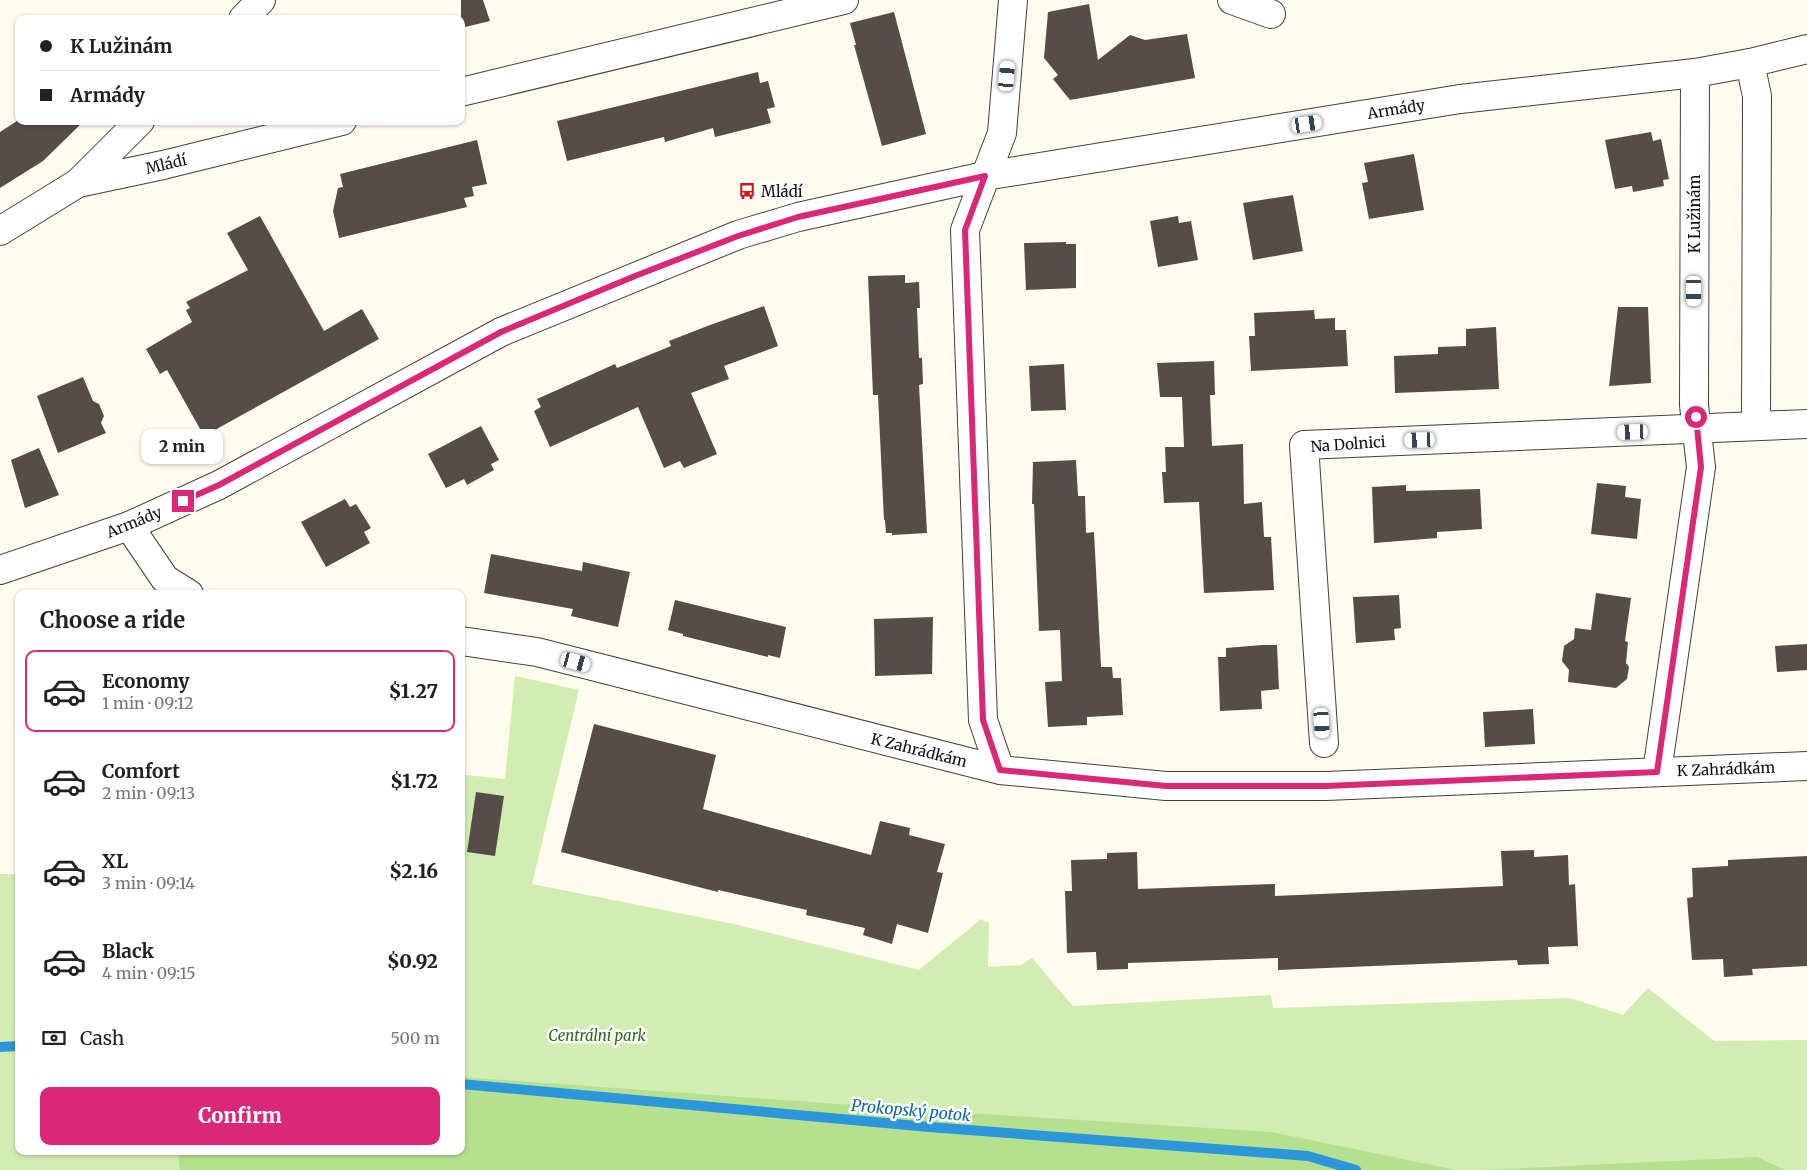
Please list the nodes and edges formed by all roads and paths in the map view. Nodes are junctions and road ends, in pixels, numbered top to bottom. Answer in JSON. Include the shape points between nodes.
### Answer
{"nodes":[{"id":1,"x":261,"y":0,"type":"edge"},
{"id":2,"x":844,"y":0,"type":"edge"},
{"id":3,"x":1013,"y":0,"type":"edge"},
{"id":4,"x":1232,"y":0,"type":"edge"},
{"id":5,"x":1271,"y":14,"type":"dead end"},
{"id":6,"x":248,"y":15,"type":"edge"},
{"id":7,"x":1807,"y":49,"type":"edge"},
{"id":8,"x":1750,"y":63,"type":"junction"},
{"id":9,"x":1695,"y":73,"type":"junction"},
{"id":10,"x":465,"y":91,"type":"edge"},
{"id":11,"x":136,"y":125,"type":"edge"},
{"id":12,"x":326,"y":125,"type":"edge"},
{"id":13,"x":985,"y":176,"type":"junction"},
{"id":14,"x":78,"y":183,"type":"junction"},
{"id":15,"x":0,"y":231,"type":"edge"},
{"id":16,"x":1807,"y":424,"type":"edge"},
{"id":17,"x":1756,"y":426,"type":"junction"},
{"id":18,"x":1698,"y":430,"type":"junction"},
{"id":19,"x":129,"y":526,"type":"junction"},
{"id":20,"x":0,"y":570,"type":"edge"},
{"id":21,"x":183,"y":590,"type":"edge"},
{"id":22,"x":465,"y":642,"type":"edge"},
{"id":23,"x":1324,"y":743,"type":"dead end"},
{"id":24,"x":1807,"y":766,"type":"edge"},
{"id":25,"x":1000,"y":770,"type":"junction"},
{"id":26,"x":1657,"y":772,"type":"junction"}],
"edges":[{"from":1,"to":6,"type":"street"},
{"from":2,"to":10,"type":"street"},
{"from":3,"to":13,"type":"street","via":[[1002,133]]},
{"from":4,"to":5,"type":"street"},
{"from":7,"to":8,"type":"street","name":"Armády"},
{"from":8,"to":9,"type":"street","name":"Armády"},
{"from":8,"to":17,"type":"street","via":[[1757,96]]},
{"from":9,"to":13,"type":"street","name":"Armády","via":[[1460,99]]},
{"from":9,"to":18,"type":"street","name":"K Lužinám","via":[[1694,405]]},
{"from":11,"to":14,"type":"street"},
{"from":12,"to":14,"type":"street","name":"Mládí"},
{"from":13,"to":19,"type":"street","name":"Armády","via":[[798,217],[738,236],[635,276],[501,332],[219,485]]},
{"from":13,"to":25,"type":"street","via":[[965,230],[983,720]]},
{"from":14,"to":15,"type":"street","name":"Mládí"},
{"from":16,"to":17,"type":"street","name":"Na Dolnici"},
{"from":17,"to":18,"type":"street","name":"Na Dolnici"},
{"from":18,"to":23,"type":"street","name":"Na Dolnici","via":[[1304,444]]},
{"from":18,"to":26,"type":"street","name":"K Lužinám","via":[[1701,467]]},
{"from":19,"to":20,"type":"street","name":"Armády"},
{"from":19,"to":21,"type":"street","via":[[165,578]]},
{"from":22,"to":25,"type":"street","name":"K Zahrádkám","via":[[537,652]]},
{"from":24,"to":26,"type":"street","name":"K Zahrádkám"},
{"from":25,"to":26,"type":"street","name":"K Zahrádkám","via":[[1166,786],[1326,786]]}]}
